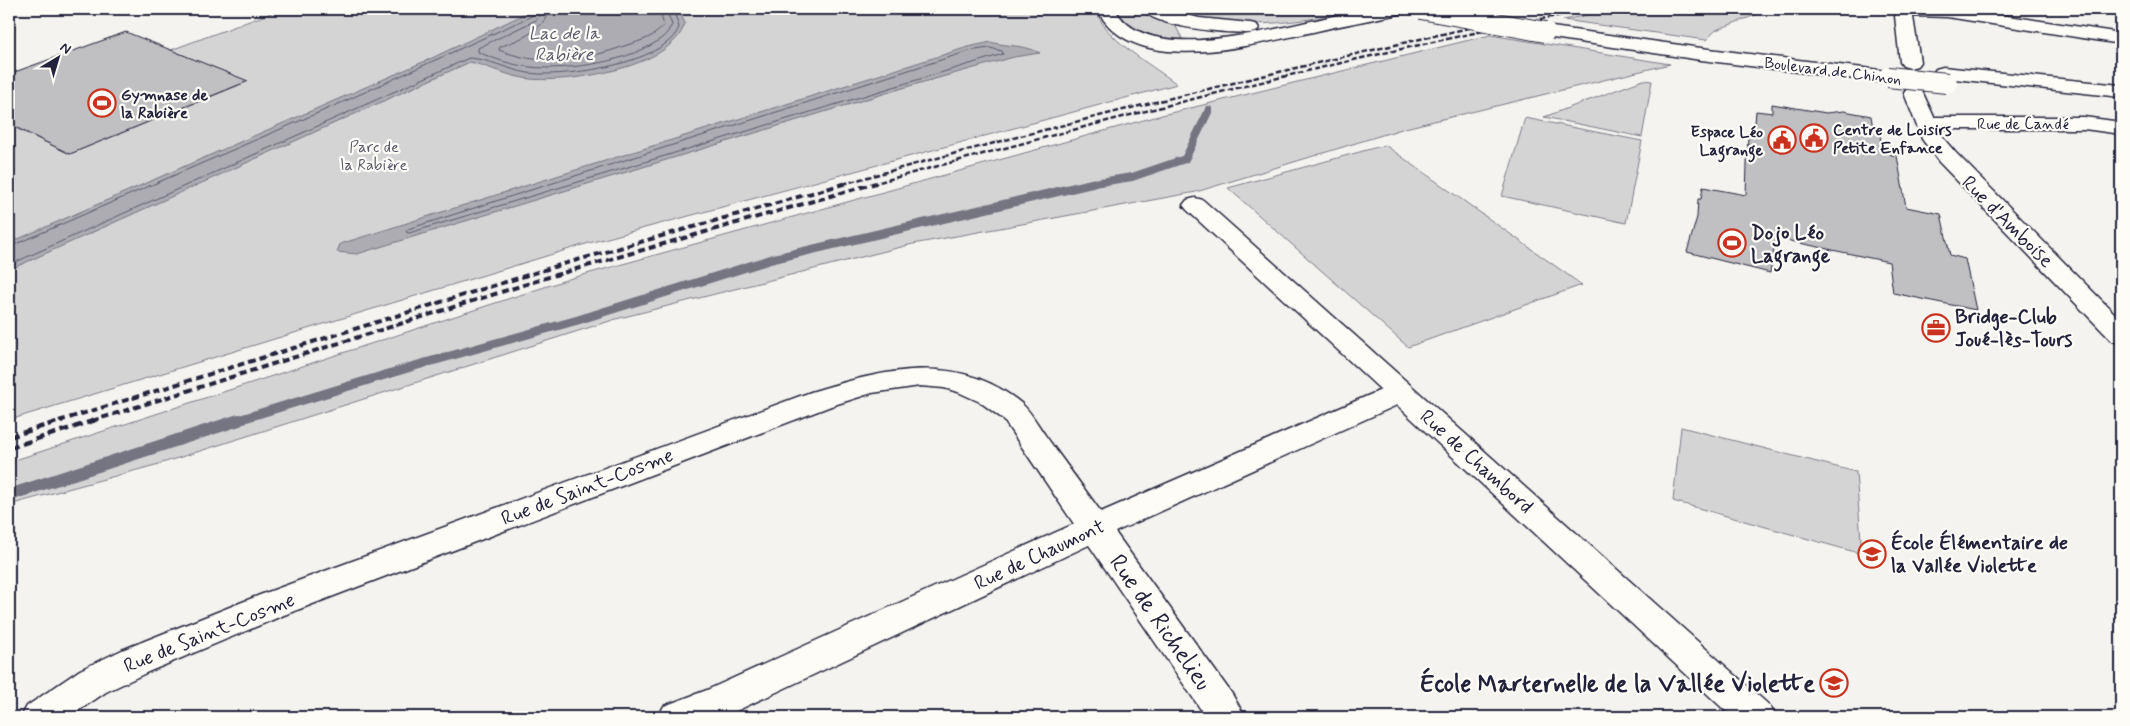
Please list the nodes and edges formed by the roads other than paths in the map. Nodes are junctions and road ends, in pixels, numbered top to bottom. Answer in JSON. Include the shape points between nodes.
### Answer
{"nodes":[{"id":1,"x":1106,"y":9,"type":"edge"},
{"id":2,"x":1150,"y":9,"type":"edge"},
{"id":3,"x":1399,"y":9,"type":"edge"},
{"id":4,"x":1421,"y":9,"type":"edge"},
{"id":5,"x":1461,"y":9,"type":"edge"},
{"id":6,"x":1921,"y":9,"type":"edge"},
{"id":7,"x":1180,"y":19,"type":"junction"},
{"id":8,"x":1314,"y":26,"type":"junction"},
{"id":9,"x":1553,"y":29,"type":"junction"},
{"id":10,"x":2121,"y":39,"type":"edge"},
{"id":11,"x":1190,"y":45,"type":"junction"},
{"id":12,"x":1910,"y":62,"type":"dead end"},
{"id":13,"x":1945,"y":78,"type":"junction"},
{"id":14,"x":2121,"y":91,"type":"edge"},
{"id":15,"x":1914,"y":93,"type":"dead end"},
{"id":16,"x":2121,"y":104,"type":"edge"},
{"id":17,"x":1925,"y":123,"type":"junction"},
{"id":18,"x":2121,"y":128,"type":"edge"},
{"id":19,"x":1195,"y":205,"type":"dead end"},
{"id":20,"x":2118,"y":329,"type":"edge"},
{"id":21,"x":1402,"y":392,"type":"junction"},
{"id":22,"x":1095,"y":528,"type":"junction"},
{"id":23,"x":40,"y":717,"type":"edge"},
{"id":24,"x":677,"y":717,"type":"edge"},
{"id":25,"x":1226,"y":717,"type":"edge"},
{"id":26,"x":1757,"y":717,"type":"edge"}],
"edges":[{"from":1,"to":11,"type":"street","via":[[1117,25],[1137,37],[1163,45]]},
{"from":2,"to":7,"type":"street"},
{"from":3,"to":8,"type":"street"},
{"from":4,"to":9,"type":"street","bridge":true},
{"from":5,"to":9,"type":"street"},
{"from":6,"to":10,"type":"street","name":"Boulevard de Chinon"},
{"from":6,"to":12,"type":"street","name":"Boulevard de Chinon","via":[[1911,10],[1904,16]]},
{"from":7,"to":8,"type":"street","via":[[1244,28]]},
{"from":7,"to":11,"type":"street","via":[[1190,33]]},
{"from":8,"to":11,"type":"street","via":[[1248,40]]},
{"from":9,"to":13,"type":"street","name":"Boulevard de Chinon","bridge":true,"via":[[1700,54]]},
{"from":13,"to":14,"type":"street","name":"Boulevard de Chinon"},
{"from":13,"to":16,"type":"street","name":"Boulevard de Chinon"},
{"from":15,"to":17,"type":"street","name":"Rue d'Amboise"},
{"from":17,"to":18,"type":"street","name":"Rue de Candé","via":[[2084,123]]},
{"from":17,"to":20,"type":"street","name":"Rue d'Amboise","via":[[1933,139],[1965,178]]},
{"from":19,"to":21,"type":"street","name":"Rue de Chambord"},
{"from":21,"to":22,"type":"street","name":"Rue de Chaumont"},
{"from":21,"to":26,"type":"street","name":"Rue de Chambord"},
{"from":22,"to":23,"type":"street","name":"Rue de Saint-Cosme","via":[[1013,412],[996,398],[979,389],[937,377],[883,380],[821,399],[272,604],[93,681]]},
{"from":22,"to":24,"type":"street","name":"Rue de Chaumont","via":[[719,702]]},
{"from":22,"to":25,"type":"street","name":"Rue de Richelieu"}]}
